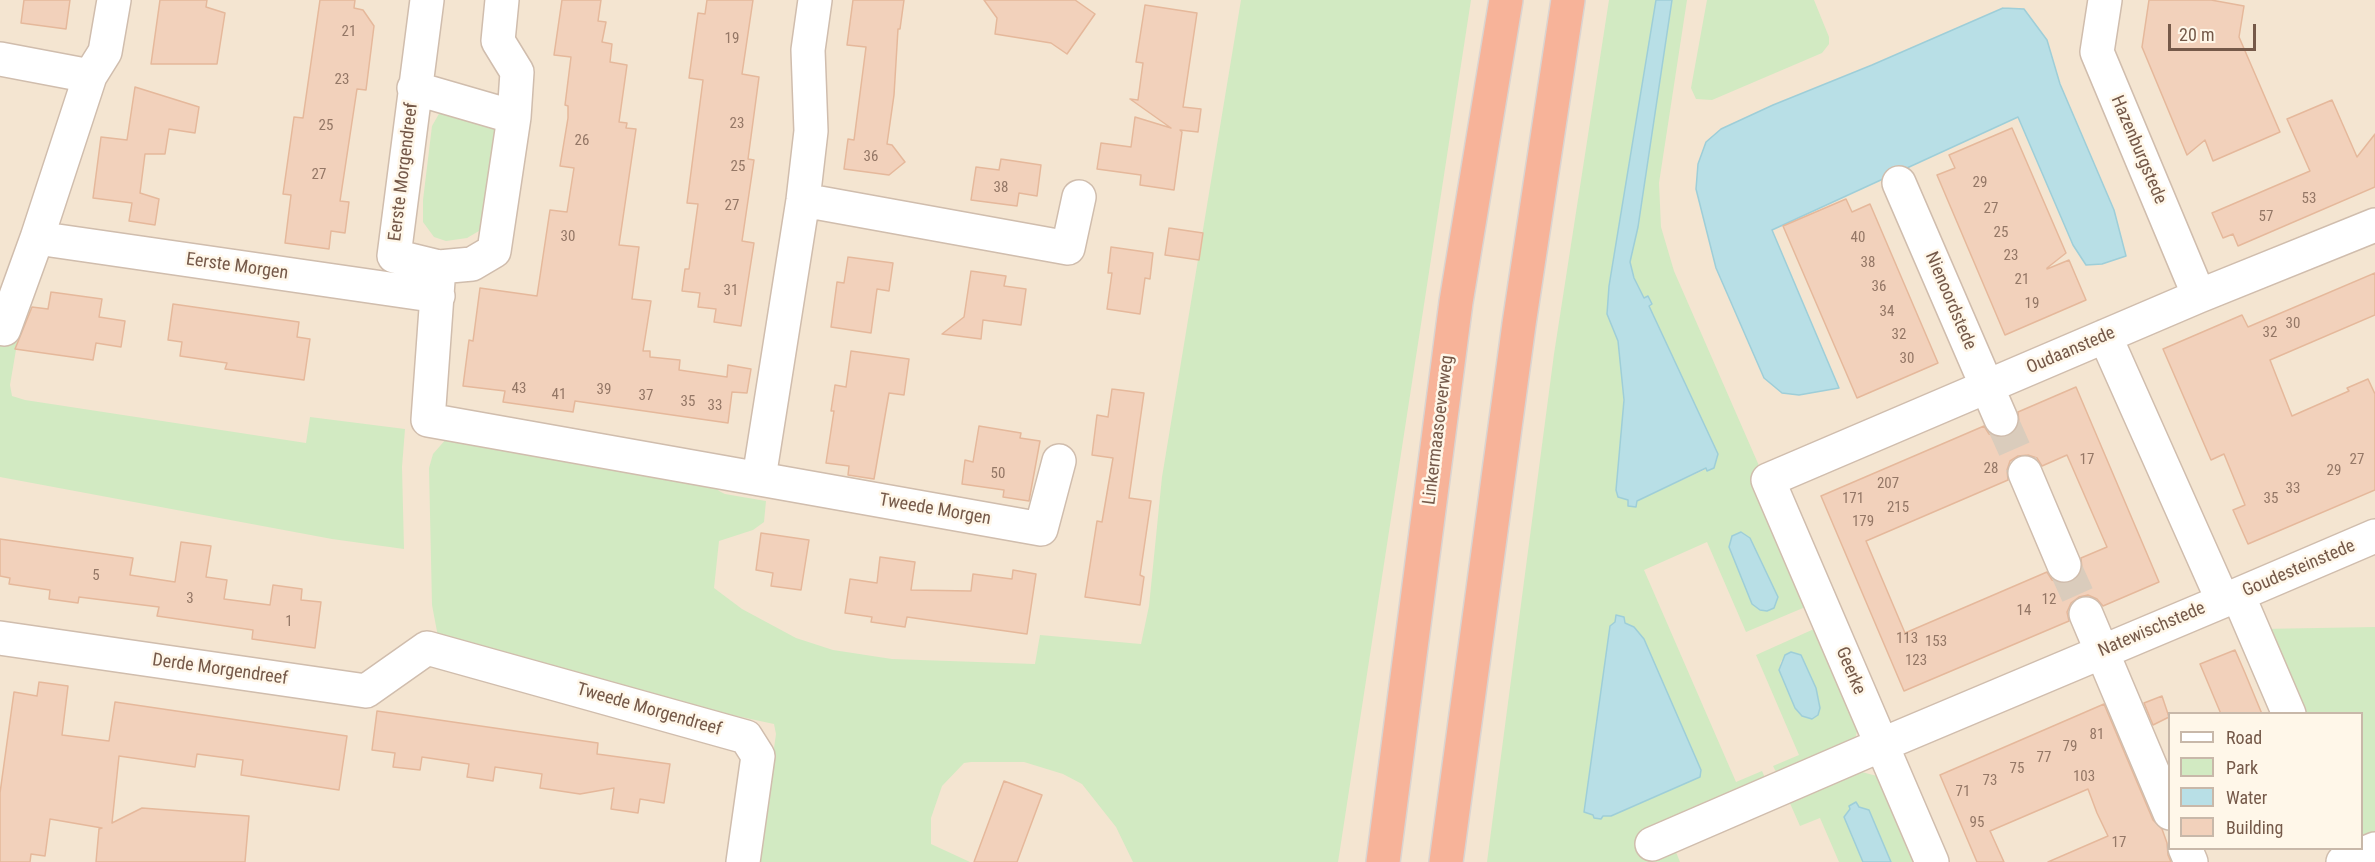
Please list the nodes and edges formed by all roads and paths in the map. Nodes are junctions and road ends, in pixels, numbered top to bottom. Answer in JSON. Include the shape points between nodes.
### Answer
{"nodes":[{"id":1,"x":114,"y":0,"type":"edge"},
{"id":2,"x":427,"y":0,"type":"edge"},
{"id":3,"x":502,"y":0,"type":"edge"},
{"id":4,"x":815,"y":0,"type":"edge"},
{"id":5,"x":1506,"y":0,"type":"edge"},
{"id":6,"x":1568,"y":0,"type":"edge"},
{"id":7,"x":2105,"y":0,"type":"edge"},
{"id":8,"x":0,"y":59,"type":"edge"},
{"id":9,"x":90,"y":76,"type":"junction"},
{"id":10,"x":414,"y":88,"type":"junction"},
{"id":11,"x":514,"y":117,"type":"junction"},
{"id":12,"x":1899,"y":183,"type":"dead end"},
{"id":13,"x":1079,"y":197,"type":"dead end"},
{"id":14,"x":803,"y":200,"type":"junction"},
{"id":15,"x":2375,"y":225,"type":"edge"},
{"id":16,"x":37,"y":238,"type":"junction"},
{"id":17,"x":394,"y":256,"type":"junction"},
{"id":18,"x":439,"y":281,"type":"junction"},
{"id":19,"x":386,"y":288,"type":"junction"},
{"id":20,"x":2199,"y":296,"type":"junction"},
{"id":21,"x":4,"y":330,"type":"dead end"},
{"id":22,"x":2105,"y":336,"type":"junction"},
{"id":23,"x":1986,"y":387,"type":"junction"},
{"id":24,"x":2001,"y":419,"type":"tunnel mouth"},
{"id":25,"x":1059,"y":461,"type":"dead end"},
{"id":26,"x":2025,"y":473,"type":"tunnel mouth"},
{"id":27,"x":759,"y":478,"type":"junction"},
{"id":28,"x":1768,"y":480,"type":"joint"},
{"id":29,"x":2375,"y":536,"type":"edge"},
{"id":30,"x":2064,"y":565,"type":"tunnel mouth"},
{"id":31,"x":2231,"y":598,"type":"junction"},
{"id":32,"x":2086,"y":614,"type":"tunnel mouth"},
{"id":33,"x":0,"y":638,"type":"edge"},
{"id":34,"x":427,"y":648,"type":"joint"},
{"id":35,"x":2100,"y":652,"type":"junction"},
{"id":36,"x":2288,"y":712,"type":"edge"},
{"id":37,"x":1881,"y":745,"type":"junction"},
{"id":38,"x":2168,"y":811,"type":"edge"},
{"id":39,"x":1652,"y":844,"type":"dead end"},
{"id":40,"x":742,"y":862,"type":"edge"},
{"id":41,"x":1383,"y":862,"type":"edge"},
{"id":42,"x":1446,"y":862,"type":"edge"},
{"id":43,"x":1932,"y":862,"type":"edge"}],
"edges":[{"from":1,"to":9,"type":"street","via":[[105,52]]},
{"from":2,"to":10,"type":"street","name":"Eerste Morgendreef"},
{"from":3,"to":11,"type":"street","name":"Eerste Morgendreef","via":[[498,41],[517,72]]},
{"from":4,"to":14,"type":"street","via":[[808,50],[811,131]]},
{"from":5,"to":41,"type":"highway","name":"Linkermaasoeverweg","via":[[1456,302]]},
{"from":6,"to":42,"type":"highway","via":[[1519,324]]},
{"from":7,"to":20,"type":"street","name":"Hazenburgstede","via":[[2097,52]]},
{"from":8,"to":9,"type":"street"},
{"from":9,"to":16,"type":"street"},
{"from":10,"to":11,"type":"street","name":"Eerste Morgendreef"},
{"from":10,"to":17,"type":"street","name":"Eerste Morgendreef"},
{"from":11,"to":18,"type":"street","name":"Eerste Morgendreef","via":[[494,250]]},
{"from":12,"to":23,"type":"street","name":"Nienoordstede"},
{"from":13,"to":14,"type":"street","via":[[1068,249]]},
{"from":14,"to":27,"type":"street"},
{"from":15,"to":20,"type":"street","name":"Oudaanstede"},
{"from":16,"to":19,"type":"street","name":"Eerste Morgen"},
{"from":16,"to":21,"type":"street"},
{"from":17,"to":18,"type":"street","name":"Eerste Morgendreef"},
{"from":17,"to":19,"type":"street","name":"Eerste Morgendreef"},
{"from":18,"to":19,"type":"street","name":"Eerste Morgen"},
{"from":18,"to":27,"type":"street","name":"Tweede Morgen","via":[[428,420]]},
{"from":20,"to":22,"type":"street","name":"Oudaanstede"},
{"from":22,"to":23,"type":"street","name":"Oudaanstede"},
{"from":22,"to":31,"type":"street","name":"Natewischstede"},
{"from":23,"to":24,"type":"street","name":"Nienoordstede"},
{"from":23,"to":28,"type":"street","name":"Oudaanstede"},
{"from":25,"to":27,"type":"street","name":"Tweede Morgen","via":[[1041,529]]},
{"from":26,"to":30,"type":"street"},
{"from":28,"to":37,"type":"street","name":"Geerke"},
{"from":29,"to":31,"type":"street","name":"Goudesteinstede"},
{"from":31,"to":35,"type":"street","name":"Natewischstede"},
{"from":31,"to":36,"type":"street"},
{"from":32,"to":35,"type":"street"},
{"from":33,"to":34,"type":"street","name":"Derde Morgendreef","via":[[366,691]]},
{"from":34,"to":40,"type":"street","name":"Tweede Morgendreef","via":[[746,737],[758,756]]},
{"from":35,"to":37,"type":"street","name":"Natewischstede"},
{"from":35,"to":38,"type":"street"},
{"from":37,"to":39,"type":"street","name":"Natewischstede"},
{"from":37,"to":43,"type":"street","name":"Geerke"}]}
